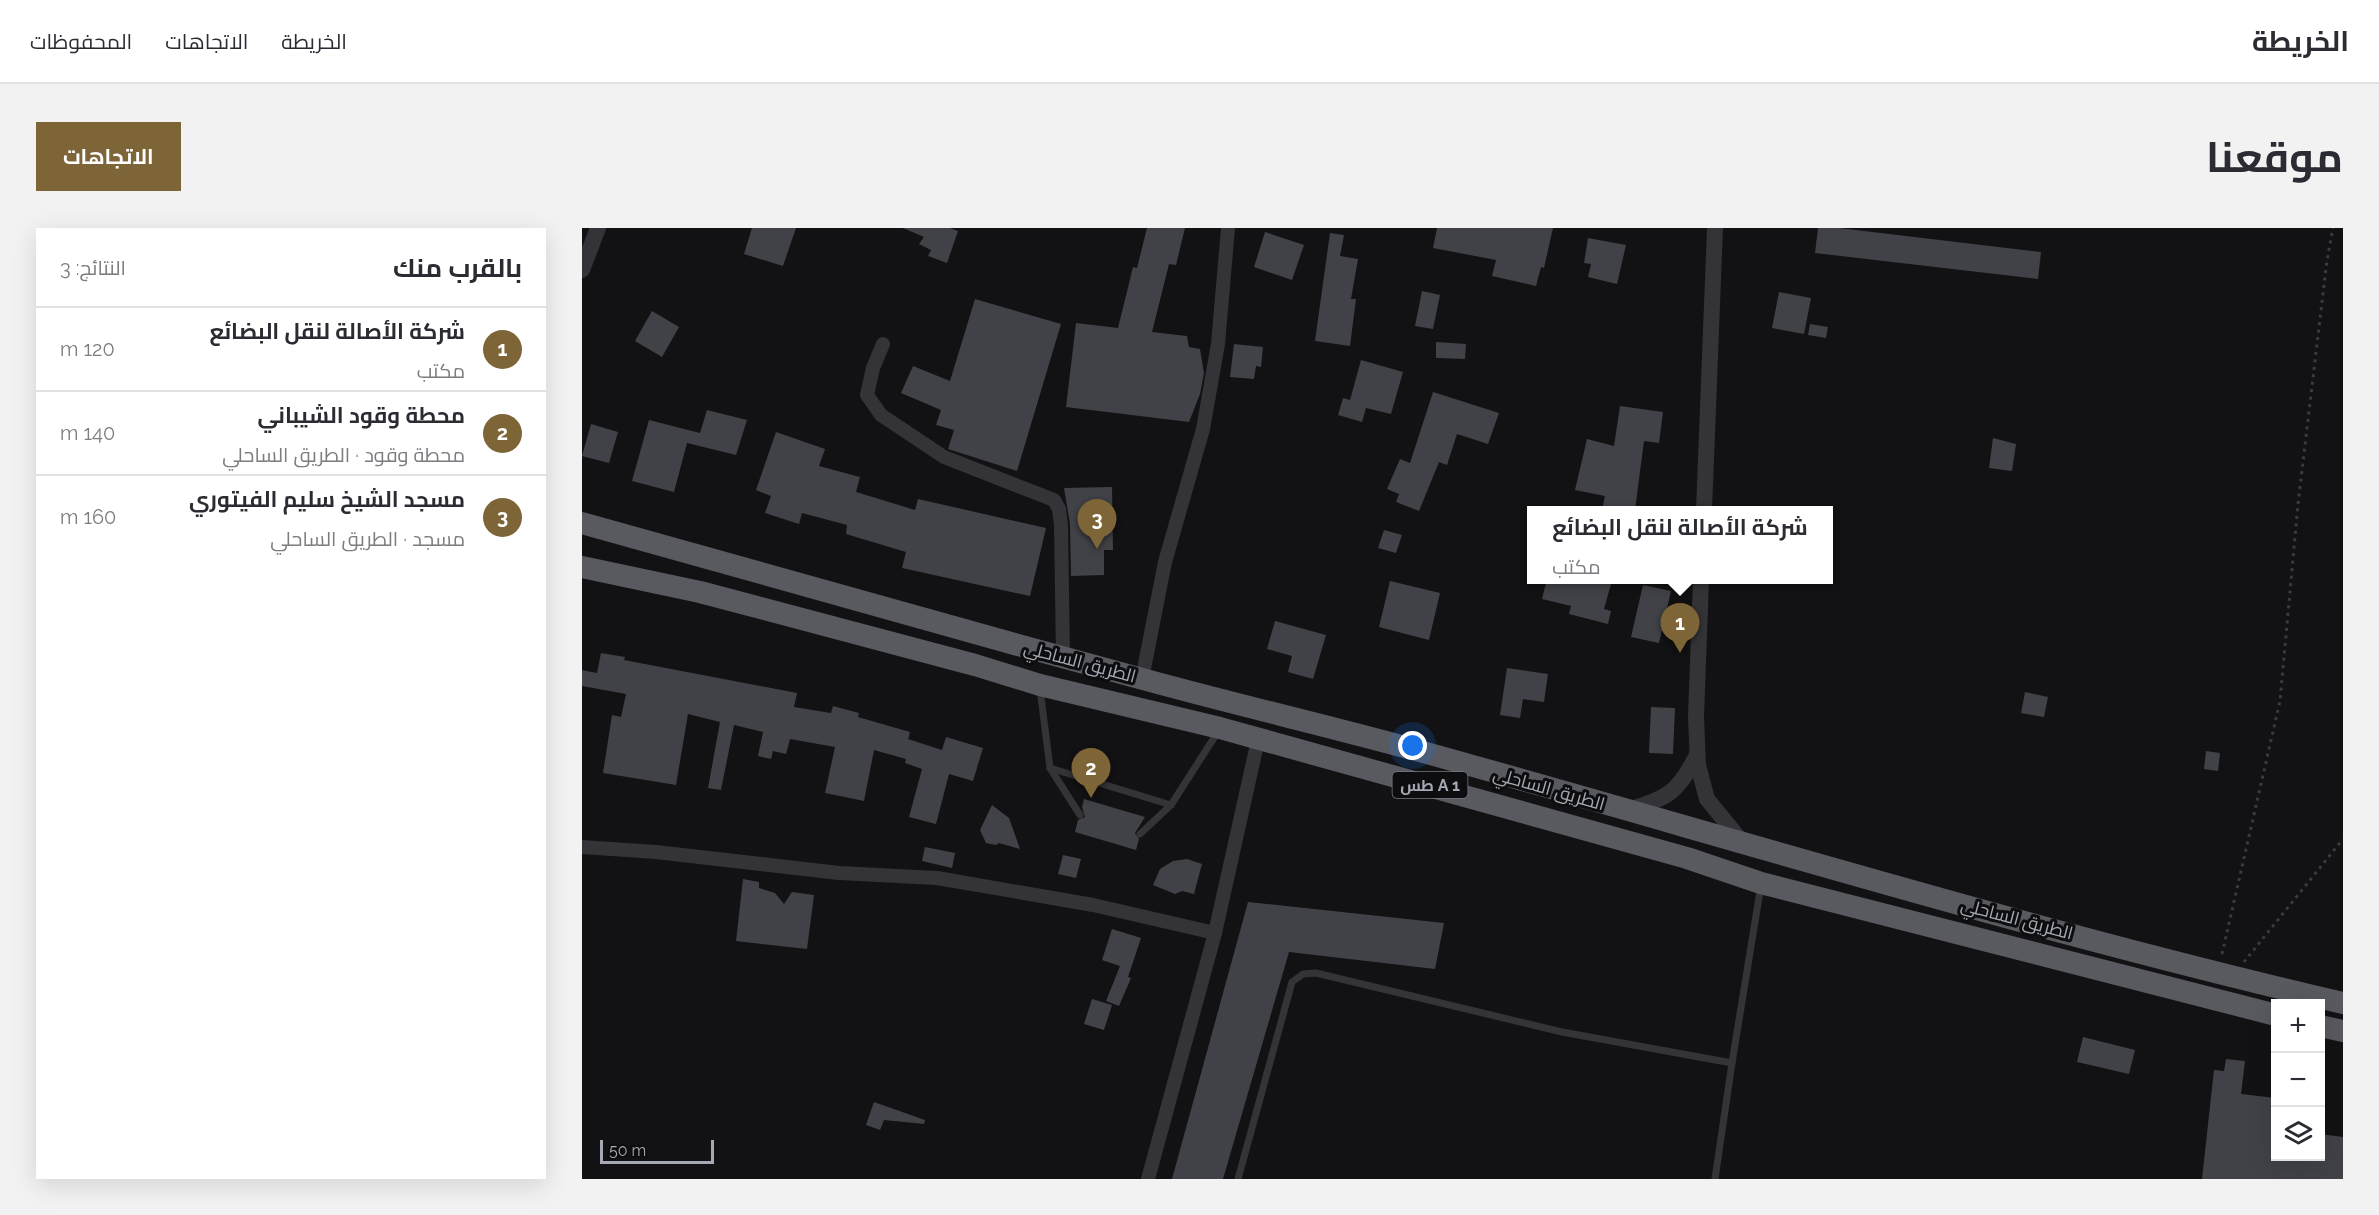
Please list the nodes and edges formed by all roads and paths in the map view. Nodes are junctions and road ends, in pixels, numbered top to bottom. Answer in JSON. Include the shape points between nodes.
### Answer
{"nodes":[{"id":1,"x":598,"y":228,"type":"edge"},
{"id":2,"x":1228,"y":228,"type":"edge"},
{"id":3,"x":1715,"y":228,"type":"edge"},
{"id":4,"x":2333,"y":228,"type":"edge"},
{"id":5,"x":582,"y":270,"type":"edge"},
{"id":6,"x":883,"y":344,"type":"dead end"},
{"id":7,"x":1704,"y":506,"type":"edge"},
{"id":8,"x":582,"y":523,"type":"edge"},
{"id":9,"x":582,"y":567,"type":"edge"},
{"id":10,"x":1701,"y":584,"type":"edge"},
{"id":11,"x":1063,"y":657,"type":"junction"},
{"id":12,"x":1142,"y":679,"type":"junction"},
{"id":13,"x":1040,"y":685,"type":"junction"},
{"id":14,"x":1220,"y":728,"type":"junction"},
{"id":15,"x":1258,"y":740,"type":"junction"},
{"id":16,"x":1422,"y":752,"type":"junction"},
{"id":17,"x":1697,"y":755,"type":"junction"},
{"id":18,"x":1050,"y":768,"type":"junction"},
{"id":19,"x":1416,"y":781,"type":"junction"},
{"id":20,"x":1171,"y":805,"type":"junction"},
{"id":21,"x":1625,"y":811,"type":"junction"},
{"id":22,"x":1080,"y":815,"type":"dead end"},
{"id":23,"x":1140,"y":834,"type":"dead end"},
{"id":24,"x":2343,"y":839,"type":"edge"},
{"id":25,"x":1743,"y":843,"type":"junction"},
{"id":26,"x":582,"y":846,"type":"edge"},
{"id":27,"x":1761,"y":883,"type":"junction"},
{"id":28,"x":1215,"y":933,"type":"junction"},
{"id":29,"x":2225,"y":975,"type":"junction"},
{"id":30,"x":2343,"y":1003,"type":"edge"},
{"id":31,"x":2271,"y":1014,"type":"edge"},
{"id":32,"x":2325,"y":1027,"type":"edge"},
{"id":33,"x":2343,"y":1031,"type":"edge"},
{"id":34,"x":1732,"y":1063,"type":"junction"},
{"id":35,"x":1148,"y":1179,"type":"edge"},
{"id":36,"x":1238,"y":1179,"type":"edge"},
{"id":37,"x":1715,"y":1179,"type":"edge"}],
"edges":[{"from":1,"to":5,"type":"street"},
{"from":2,"to":12,"type":"street","via":[[1218,344],[1203,429],[1165,562]]},
{"from":3,"to":7,"type":"street"},
{"from":4,"to":29,"type":"path","via":[[2298,504],[2280,701]]},
{"from":6,"to":11,"type":"street","via":[[867,395],[881,415],[944,457],[1054,500],[1061,525]]},
{"from":8,"to":11,"type":"highway","name":"الطريق الساحلي","number":"طس A 1"},
{"from":9,"to":13,"type":"highway","name":"الطريق الساحلي","number":"طس A 1","via":[[700,592]]},
{"from":10,"to":17,"type":"street"},
{"from":11,"to":12,"type":"highway","name":"الطريق الساحلي","number":"طس A 1"},
{"from":12,"to":16,"type":"highway","name":"الطريق الساحلي","number":"طس A 1"},
{"from":13,"to":14,"type":"highway","name":"الطريق الساحلي","number":"طس A 1"},
{"from":13,"to":18,"type":"lane"},
{"from":14,"to":15,"type":"highway","name":"الطريق الساحلي","number":"طس A 1"},
{"from":14,"to":20,"type":"lane"},
{"from":15,"to":19,"type":"highway","name":"الطريق الساحلي","number":"طس A 1"},
{"from":15,"to":28,"type":"street"},
{"from":16,"to":19,"type":"highway"},
{"from":16,"to":21,"type":"highway","name":"الطريق الساحلي","number":"طس A 1"},
{"from":17,"to":21,"type":"street","via":[[1670,795]]},
{"from":17,"to":25,"type":"street","via":[[1707,799]]},
{"from":18,"to":20,"type":"lane"},
{"from":18,"to":22,"type":"lane"},
{"from":19,"to":27,"type":"highway","name":"الطريق الساحلي","number":"طس A 1","via":[[1688,858]]},
{"from":20,"to":23,"type":"lane"},
{"from":21,"to":25,"type":"highway","name":"الطريق الساحلي","number":"طس A 1"},
{"from":24,"to":29,"type":"path"},
{"from":25,"to":29,"type":"highway","name":"الطريق الساحلي","number":"طس A 1"},
{"from":26,"to":28,"type":"street","via":[[839,873],[937,878],[1093,905]]},
{"from":27,"to":31,"type":"highway","name":"الطريق الساحلي","number":"طس A 1"},
{"from":27,"to":34,"type":"lane"},
{"from":28,"to":35,"type":"street"},
{"from":29,"to":30,"type":"highway","name":"الطريق الساحلي","number":"طس A 1"},
{"from":32,"to":33,"type":"highway"},
{"from":34,"to":36,"type":"lane","via":[[1562,1032],[1327,975],[1303,974],[1292,982]]},
{"from":34,"to":37,"type":"lane"}]}
